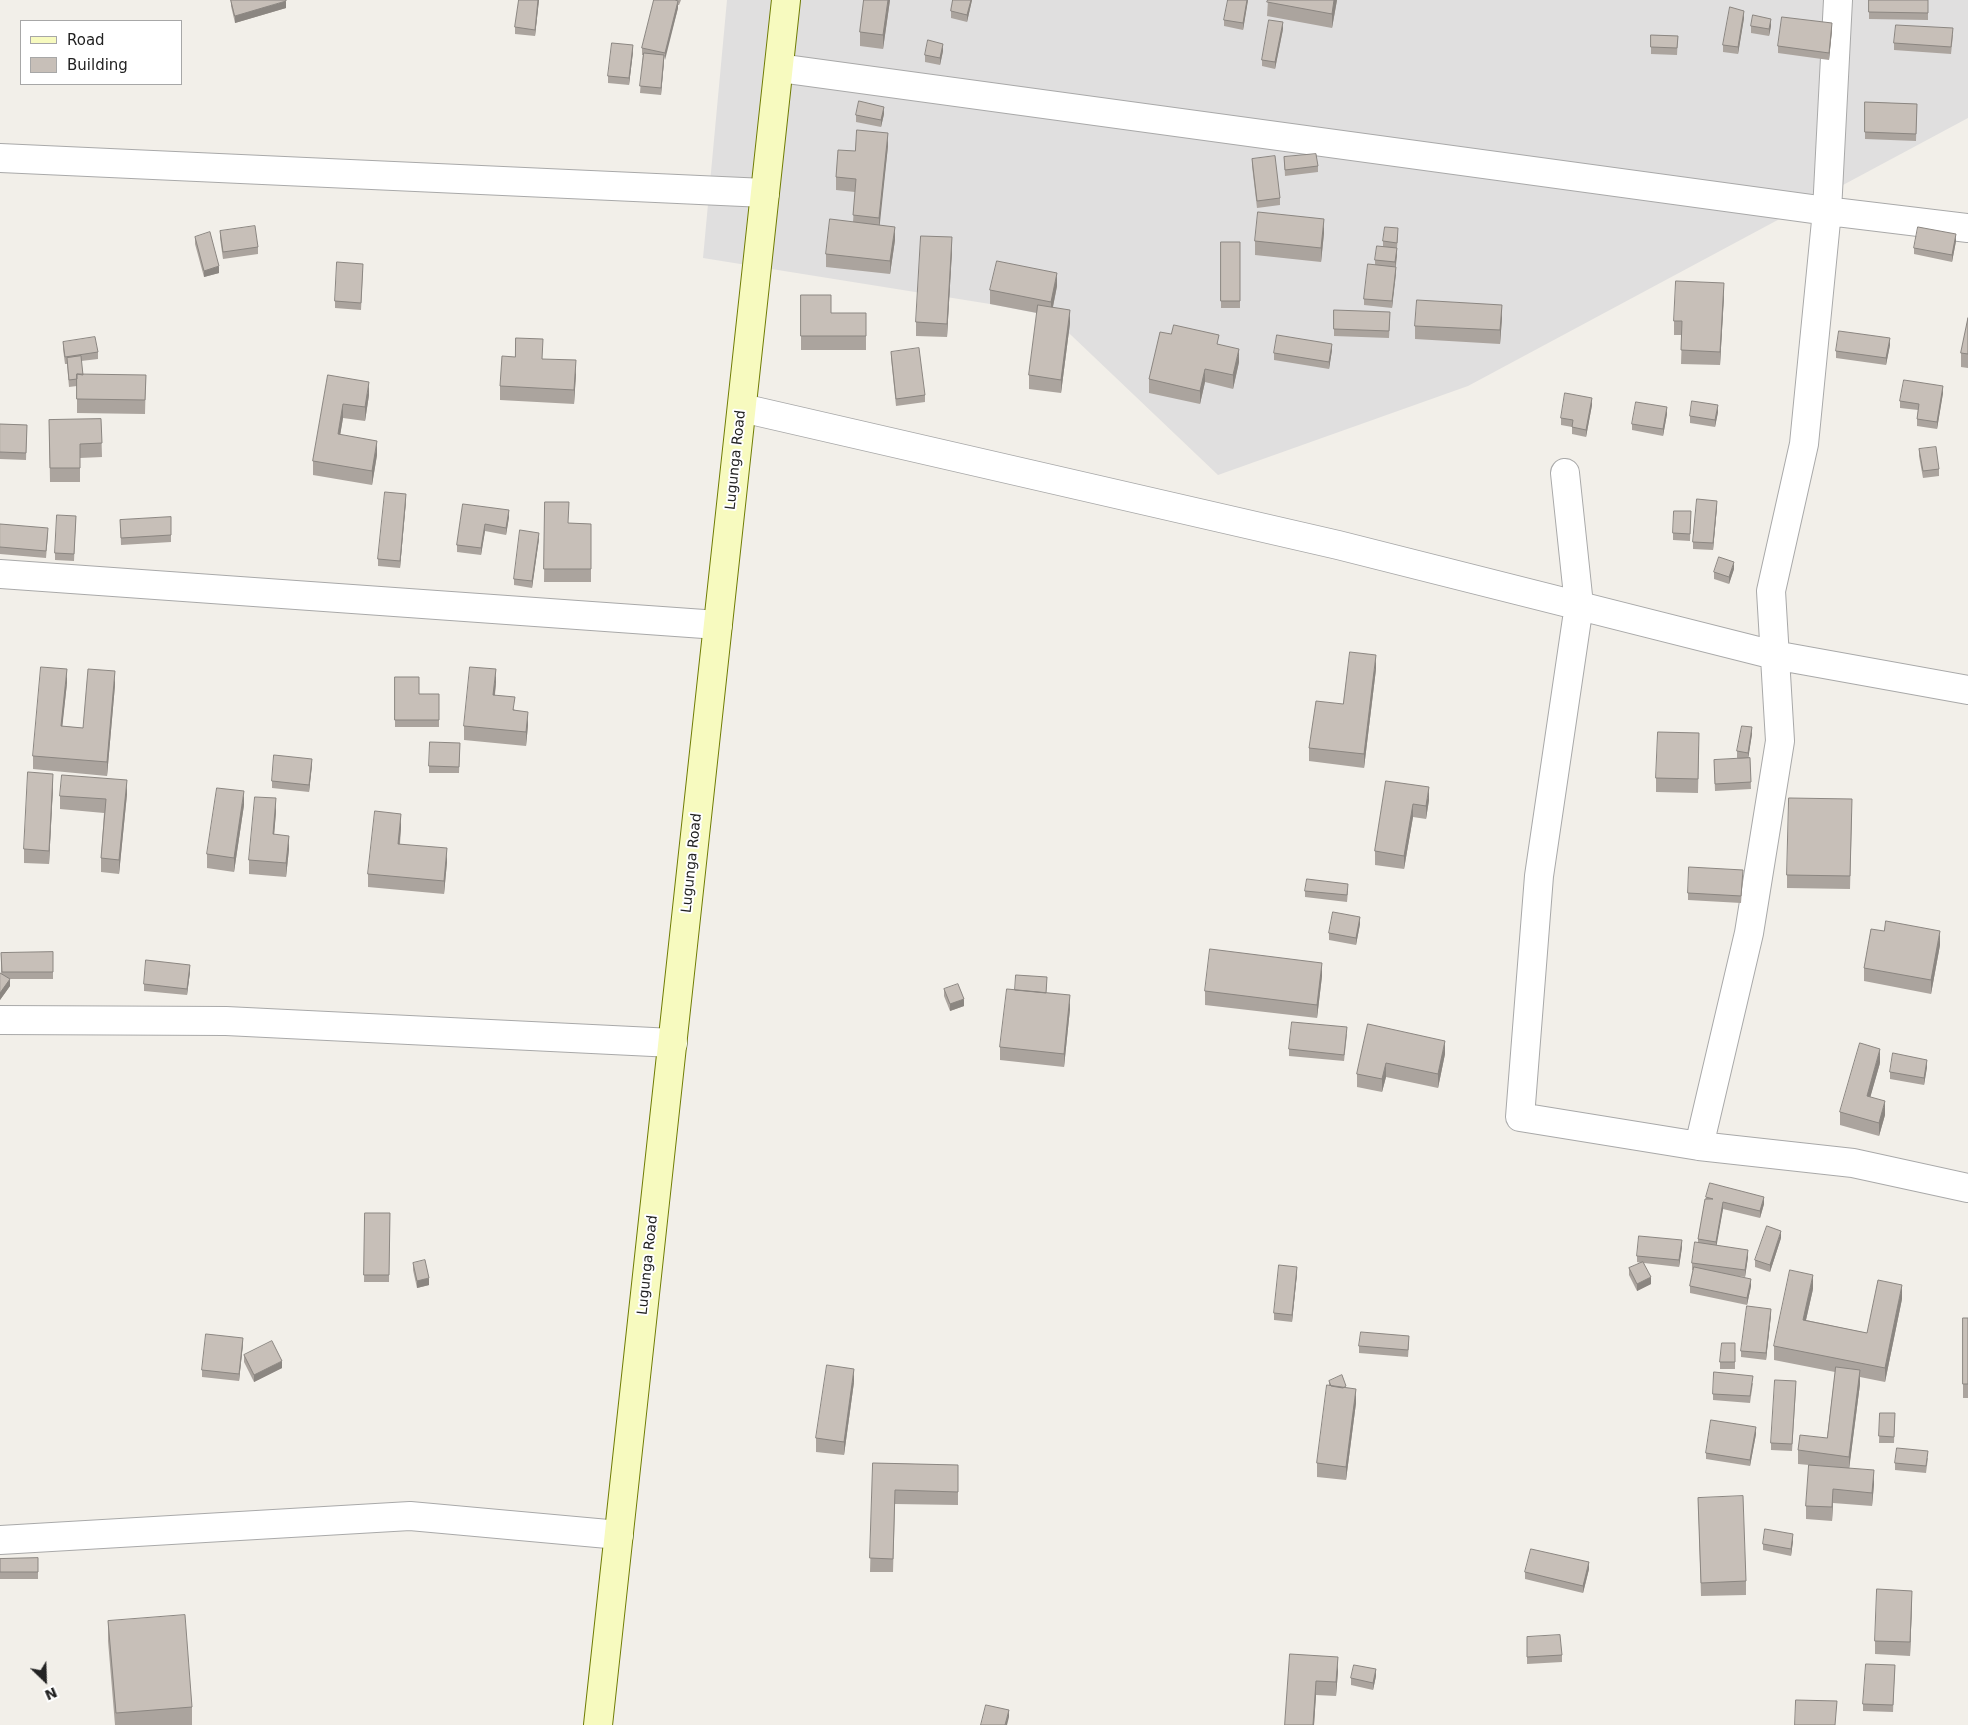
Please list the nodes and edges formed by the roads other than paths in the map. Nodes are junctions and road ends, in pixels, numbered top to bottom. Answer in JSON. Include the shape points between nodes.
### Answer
{"nodes":[{"id":1,"x":786,"y":0,"type":"edge"},
{"id":2,"x":1838,"y":0,"type":"edge"},
{"id":3,"x":779,"y":68,"type":"junction"},
{"id":4,"x":0,"y":158,"type":"edge"},
{"id":5,"x":765,"y":193,"type":"junction"},
{"id":6,"x":1826,"y":212,"type":"junction"},
{"id":7,"x":1968,"y":228,"type":"edge"},
{"id":8,"x":742,"y":408,"type":"junction"},
{"id":9,"x":1565,"y":473,"type":"dead end"},
{"id":10,"x":0,"y":574,"type":"edge"},
{"id":11,"x":1579,"y":605,"type":"junction"},
{"id":12,"x":718,"y":625,"type":"junction"},
{"id":13,"x":1774,"y":655,"type":"junction"},
{"id":14,"x":1968,"y":690,"type":"edge"},
{"id":15,"x":0,"y":1020,"type":"edge"},
{"id":16,"x":672,"y":1043,"type":"junction"},
{"id":17,"x":1700,"y":1146,"type":"junction"},
{"id":18,"x":1968,"y":1188,"type":"edge"},
{"id":19,"x":618,"y":1535,"type":"junction"},
{"id":20,"x":0,"y":1540,"type":"edge"},
{"id":21,"x":598,"y":1725,"type":"edge"}],
"edges":[{"from":1,"to":3,"type":"street","name":"Lugunga Road"},
{"from":2,"to":6,"type":"street"},
{"from":3,"to":5,"type":"street","name":"Lugunga Road"},
{"from":3,"to":6,"type":"street"},
{"from":4,"to":5,"type":"street"},
{"from":5,"to":8,"type":"street","name":"Lugunga Road"},
{"from":6,"to":7,"type":"street"},
{"from":6,"to":13,"type":"street","via":[[1804,444],[1771,591]]},
{"from":8,"to":11,"type":"street","via":[[1338,544]]},
{"from":8,"to":12,"type":"street","name":"Lugunga Road"},
{"from":9,"to":11,"type":"street"},
{"from":10,"to":12,"type":"street"},
{"from":11,"to":13,"type":"street"},
{"from":11,"to":17,"type":"street","via":[[1539,876],[1520,1117]]},
{"from":12,"to":16,"type":"street","name":"Lugunga Road"},
{"from":13,"to":14,"type":"street"},
{"from":13,"to":17,"type":"street","via":[[1780,741],[1749,933]]},
{"from":15,"to":16,"type":"street","via":[[226,1022]]},
{"from":16,"to":19,"type":"street","name":"Lugunga Road"},
{"from":17,"to":18,"type":"street","via":[[1853,1163]]},
{"from":19,"to":20,"type":"street","via":[[410,1516]]},
{"from":19,"to":21,"type":"street","name":"Lugunga Road"}]}
